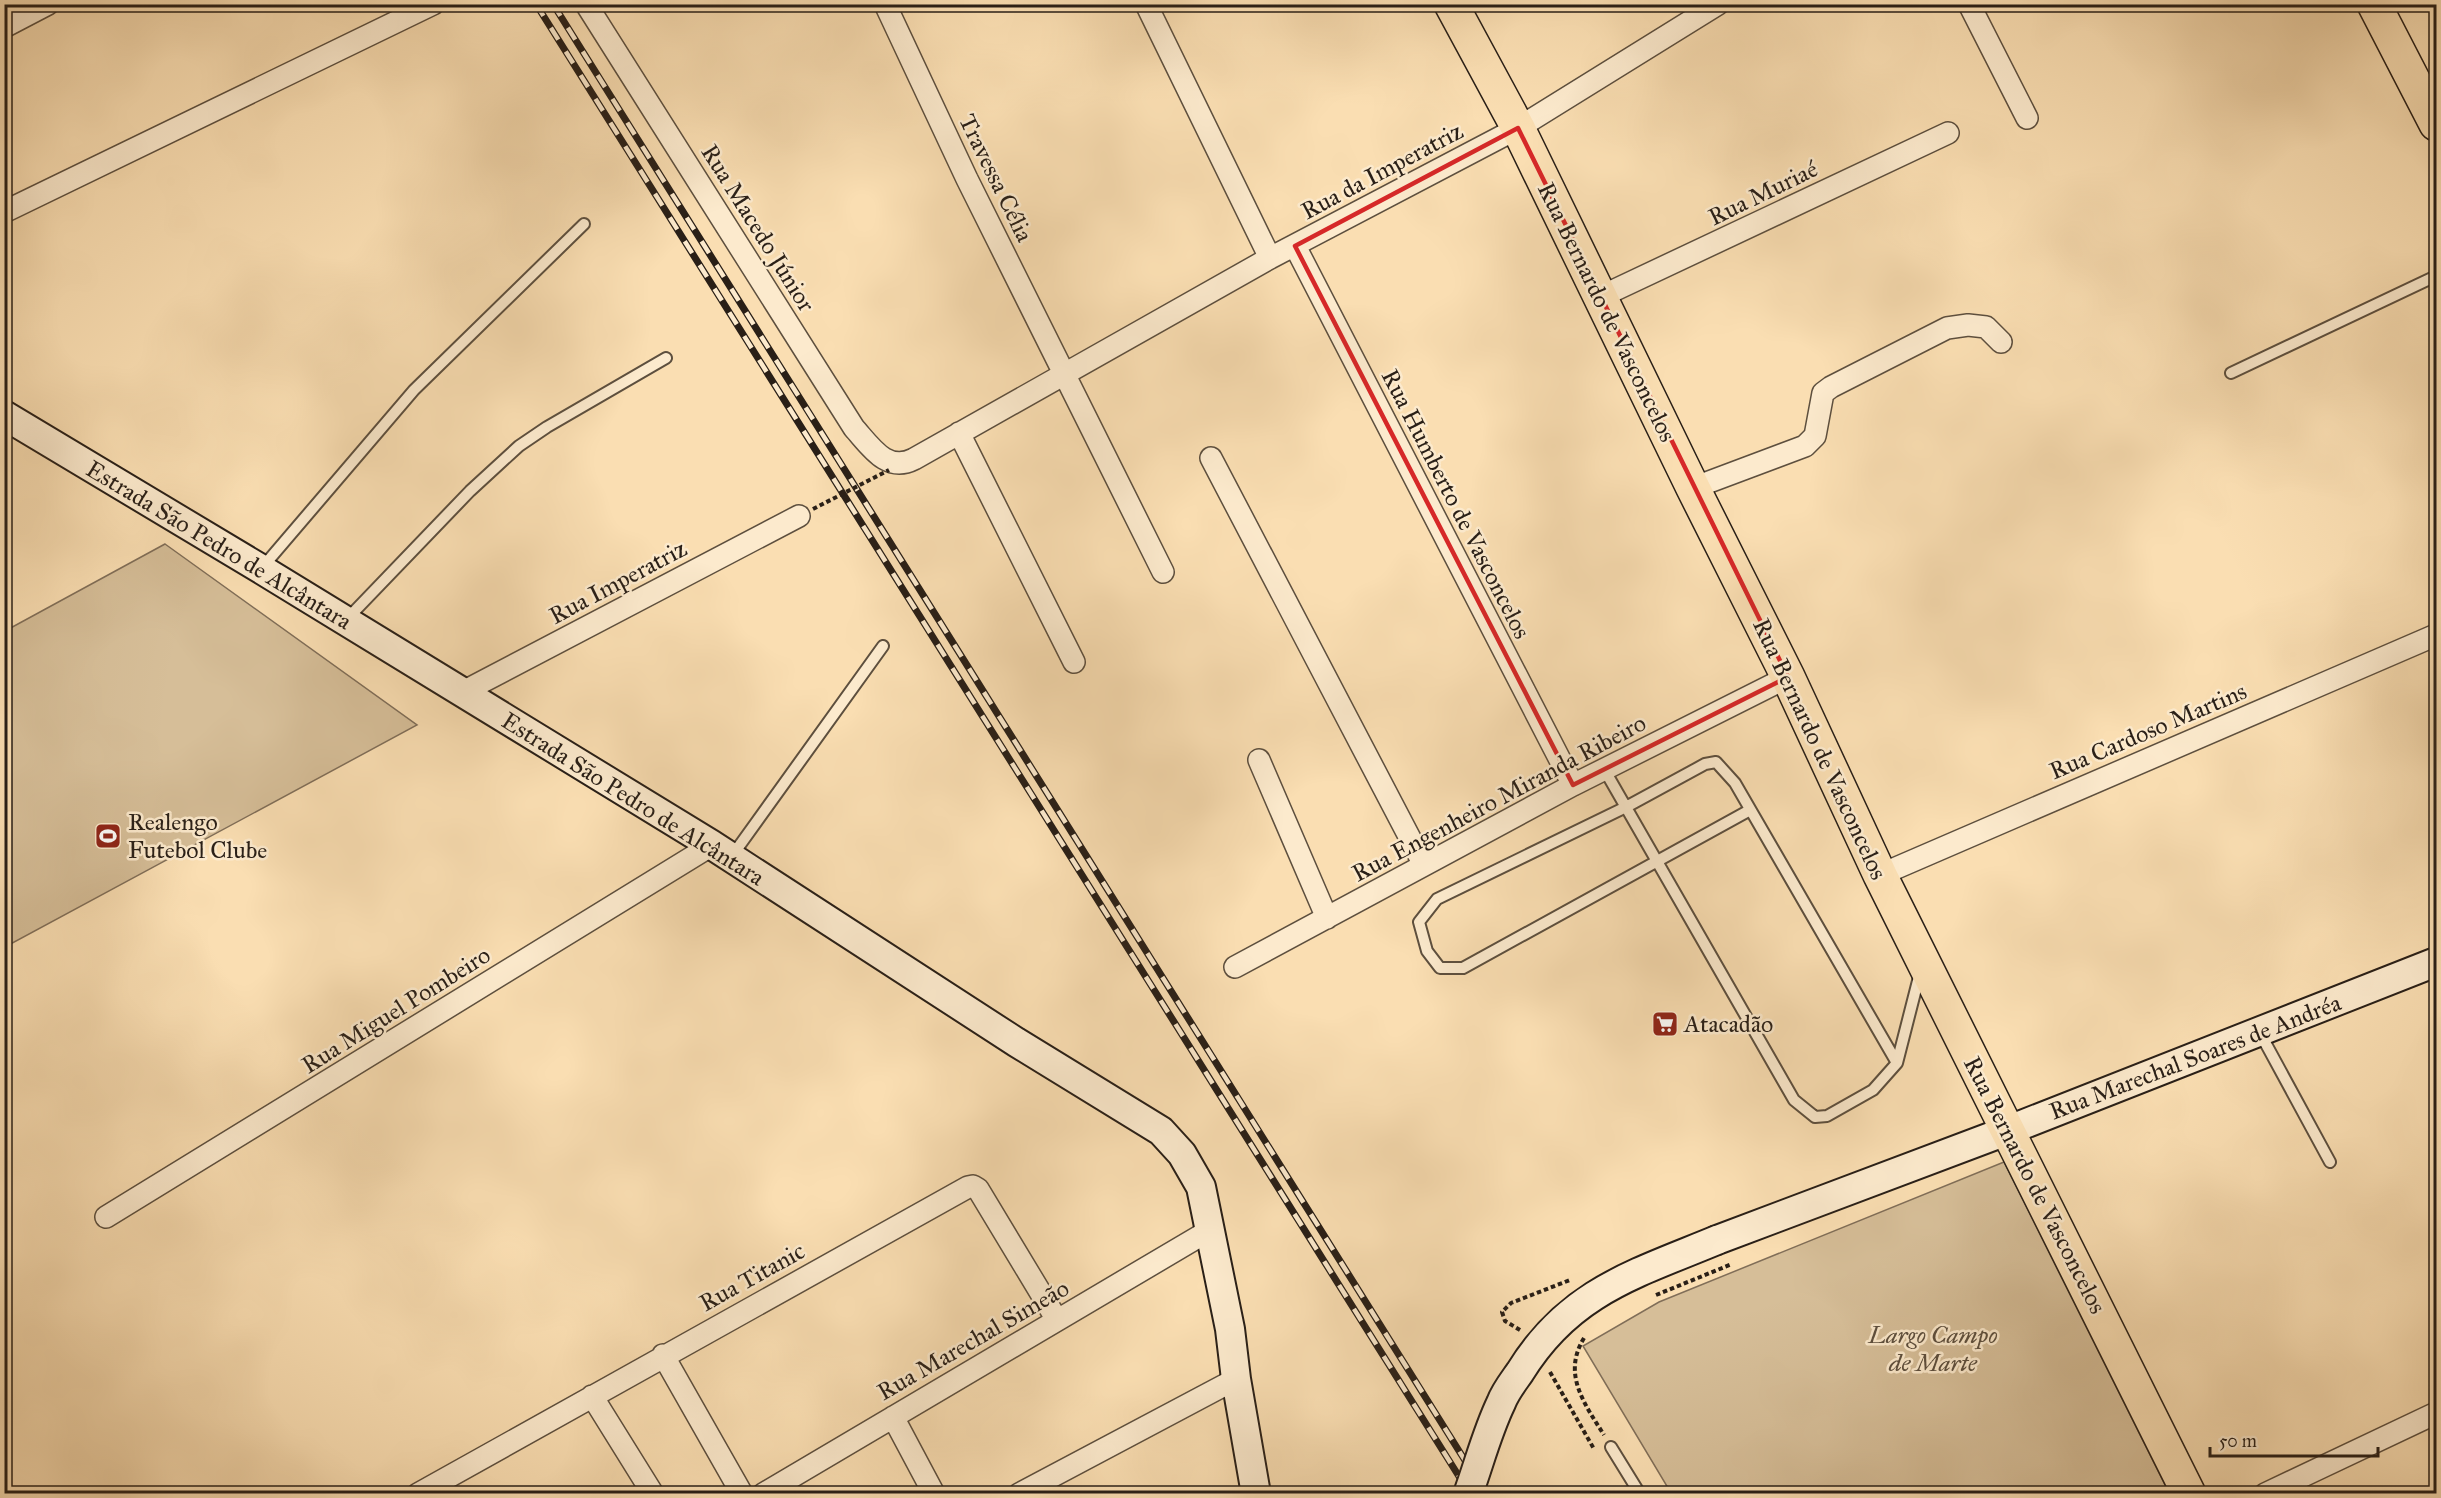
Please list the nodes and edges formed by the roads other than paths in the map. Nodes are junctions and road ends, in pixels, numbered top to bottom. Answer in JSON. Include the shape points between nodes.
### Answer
{"nodes":[{"id":1,"x":48,"y":4,"type":"edge"},
{"id":2,"x":433,"y":4,"type":"edge"},
{"id":3,"x":586,"y":4,"type":"edge"},
{"id":4,"x":885,"y":4,"type":"edge"},
{"id":5,"x":1146,"y":4,"type":"edge"},
{"id":6,"x":1451,"y":4,"type":"edge"},
{"id":7,"x":1718,"y":4,"type":"edge"},
{"id":8,"x":1969,"y":4,"type":"edge"},
{"id":9,"x":2374,"y":4,"type":"edge"},
{"id":10,"x":4,"y":27,"type":"edge"},
{"id":11,"x":2027,"y":118,"type":"dead end"},
{"id":12,"x":2436,"y":122,"type":"edge"},
{"id":13,"x":1518,"y":128,"type":"junction"},
{"id":14,"x":1948,"y":132,"type":"dead end"},
{"id":15,"x":4,"y":212,"type":"edge"},
{"id":16,"x":584,"y":224,"type":"dead end"},
{"id":17,"x":1295,"y":246,"type":"junction"},
{"id":18,"x":1270,"y":258,"type":"junction"},
{"id":19,"x":2436,"y":276,"type":"edge"},
{"id":20,"x":1600,"y":297,"type":"junction"},
{"id":21,"x":2001,"y":342,"type":"dead end"},
{"id":22,"x":666,"y":358,"type":"dead end"},
{"id":23,"x":1064,"y":373,"type":"junction"},
{"id":24,"x":2231,"y":373,"type":"dead end"},
{"id":25,"x":4,"y":416,"type":"edge"},
{"id":26,"x":959,"y":433,"type":"junction"},
{"id":27,"x":1210,"y":458,"type":"dead end"},
{"id":28,"x":894,"y":467,"type":"joint"},
{"id":29,"x":1693,"y":488,"type":"junction"},
{"id":30,"x":806,"y":513,"type":"road end"},
{"id":31,"x":261,"y":569,"type":"junction"},
{"id":32,"x":1162,"y":572,"type":"dead end"},
{"id":33,"x":345,"y":622,"type":"junction"},
{"id":34,"x":2436,"y":635,"type":"edge"},
{"id":35,"x":883,"y":646,"type":"dead end"},
{"id":36,"x":1074,"y":662,"type":"dead end"},
{"id":37,"x":1788,"y":677,"type":"junction"},
{"id":38,"x":461,"y":693,"type":"junction"},
{"id":39,"x":1259,"y":760,"type":"dead end"},
{"id":40,"x":1604,"y":769,"type":"junction"},
{"id":41,"x":1572,"y":785,"type":"junction"},
{"id":42,"x":1626,"y":807,"type":"junction"},
{"id":43,"x":1750,"y":810,"type":"junction"},
{"id":44,"x":721,"y":852,"type":"junction"},
{"id":45,"x":1656,"y":860,"type":"junction"},
{"id":46,"x":1424,"y":865,"type":"junction"},
{"id":47,"x":1880,"y":875,"type":"junction"},
{"id":48,"x":1327,"y":918,"type":"junction"},
{"id":49,"x":1923,"y":961,"type":"junction"},
{"id":50,"x":2436,"y":962,"type":"edge"},
{"id":51,"x":1235,"y":967,"type":"dead end"},
{"id":52,"x":2260,"y":1032,"type":"junction"},
{"id":53,"x":1897,"y":1063,"type":"junction"},
{"id":54,"x":2009,"y":1130,"type":"junction"},
{"id":55,"x":2330,"y":1162,"type":"dead end"},
{"id":56,"x":106,"y":1217,"type":"dead end"},
{"id":57,"x":1210,"y":1230,"type":"junction"},
{"id":58,"x":1057,"y":1320,"type":"junction"},
{"id":59,"x":663,"y":1355,"type":"junction"},
{"id":60,"x":1236,"y":1379,"type":"junction"},
{"id":61,"x":592,"y":1396,"type":"junction"},
{"id":62,"x":2436,"y":1413,"type":"edge"},
{"id":63,"x":893,"y":1417,"type":"junction"},
{"id":64,"x":1611,"y":1447,"type":"road end"},
{"id":65,"x":1043,"y":1488,"type":"edge"},
{"id":66,"x":418,"y":1494,"type":"edge"},
{"id":67,"x":653,"y":1494,"type":"edge"},
{"id":68,"x":742,"y":1494,"type":"edge"},
{"id":69,"x":763,"y":1494,"type":"edge"},
{"id":70,"x":934,"y":1494,"type":"edge"},
{"id":71,"x":1019,"y":1494,"type":"edge"},
{"id":72,"x":1256,"y":1494,"type":"edge"},
{"id":73,"x":1468,"y":1494,"type":"edge"},
{"id":74,"x":1640,"y":1494,"type":"edge"},
{"id":75,"x":2189,"y":1494,"type":"edge"},
{"id":76,"x":2265,"y":1494,"type":"edge"}],
"edges":[{"from":1,"to":10,"type":"street"},
{"from":2,"to":15,"type":"street"},
{"from":3,"to":28,"type":"street","name":"Rua Macedo Júnior","via":[[854,428]]},
{"from":4,"to":23,"type":"street","name":"Travessa Célia","via":[[966,179]]},
{"from":5,"to":18,"type":"street"},
{"from":6,"to":13,"type":"main road","name":"Rua Bernardo de Vasconcelos"},
{"from":7,"to":13,"type":"street","name":"Rua da Imperatriz"},
{"from":8,"to":11,"type":"street"},
{"from":9,"to":12,"type":"main road"},
{"from":13,"to":17,"type":"street","name":"Rua da Imperatriz"},
{"from":13,"to":20,"type":"main road","name":"Rua Bernardo de Vasconcelos"},
{"from":14,"to":20,"type":"street","name":"Rua Muriaé"},
{"from":16,"to":31,"type":"lane","via":[[414,390]]},
{"from":17,"to":18,"type":"street","name":"Rua da Imperatriz"},
{"from":17,"to":41,"type":"street","name":"Rua Humberto de Vasconcelos"},
{"from":18,"to":23,"type":"street","name":"Rua da Imperatriz"},
{"from":19,"to":24,"type":"lane"},
{"from":20,"to":29,"type":"main road","name":"Rua Bernardo de Vasconcelos"},
{"from":21,"to":29,"type":"street","via":[[1986,327],[1947,328],[1831,387],[1824,393],[1815,436],[1805,446]]},
{"from":22,"to":33,"type":"lane","via":[[519,446],[470,491]]},
{"from":23,"to":26,"type":"street","name":"Rua da Imperatriz"},
{"from":23,"to":32,"type":"street"},
{"from":25,"to":31,"type":"street","name":"Estrada São Pedro de Alcântara"},
{"from":26,"to":28,"type":"street","name":"Rua da Imperatriz"},
{"from":26,"to":36,"type":"street"},
{"from":27,"to":46,"type":"street"},
{"from":29,"to":37,"type":"main road","name":"Rua Bernardo de Vasconcelos"},
{"from":30,"to":38,"type":"street","name":"Rua Imperatriz"},
{"from":31,"to":33,"type":"street","name":"Estrada São Pedro de Alcântara"},
{"from":33,"to":38,"type":"street","name":"Estrada São Pedro de Alcântara"},
{"from":34,"to":47,"type":"street","name":"Rua Cardoso Martins"},
{"from":35,"to":44,"type":"lane"},
{"from":37,"to":40,"type":"street","name":"Rua Engenheiro Miranda Ribeiro"},
{"from":37,"to":47,"type":"main road","name":"Rua Bernardo de Vasconcelos"},
{"from":38,"to":44,"type":"street","name":"Estrada São Pedro de Alcântara"},
{"from":39,"to":48,"type":"street"},
{"from":40,"to":41,"type":"street","name":"Rua Engenheiro Miranda Ribeiro"},
{"from":40,"to":42,"type":"lane"},
{"from":41,"to":46,"type":"street","name":"Rua Engenheiro Miranda Ribeiro"},
{"from":42,"to":43,"type":"lane","via":[[1705,764],[1716,762],[1735,783]]},
{"from":42,"to":45,"type":"lane"},
{"from":42,"to":45,"type":"lane","via":[[1437,898],[1419,922],[1427,951],[1440,968],[1463,968]]},
{"from":43,"to":45,"type":"lane"},
{"from":43,"to":53,"type":"lane"},
{"from":44,"to":56,"type":"street","name":"Rua Miguel Pombeiro"},
{"from":44,"to":57,"type":"street","name":"Estrada São Pedro de Alcântara","via":[[1161,1131],[1182,1155],[1201,1187]]},
{"from":45,"to":53,"type":"lane","via":[[1794,1100],[1815,1117],[1827,1116],[1873,1090]]},
{"from":46,"to":48,"type":"street","name":"Rua Engenheiro Miranda Ribeiro"},
{"from":47,"to":49,"type":"main road","name":"Rua Bernardo de Vasconcelos"},
{"from":48,"to":51,"type":"street","name":"Rua Engenheiro Miranda Ribeiro"},
{"from":49,"to":53,"type":"lane"},
{"from":49,"to":54,"type":"main road","name":"Rua Bernardo de Vasconcelos"},
{"from":50,"to":52,"type":"street","name":"Rua Marechal Soares de Andréa"},
{"from":52,"to":54,"type":"street","name":"Rua Marechal Soares de Andréa"},
{"from":52,"to":55,"type":"lane"},
{"from":54,"to":73,"type":"street","name":"Rua Marechal Soares de Andréa","bridge":true,"via":[[1716,1240],[1590,1296],[1533,1350],[1501,1402]]},
{"from":54,"to":75,"type":"main road","name":"Rua Bernardo de Vasconcelos"},
{"from":57,"to":58,"type":"street","name":"Rua Marechal Simeão"},
{"from":57,"to":60,"type":"street","name":"Estrada São Pedro de Alcântara"},
{"from":58,"to":59,"type":"street","name":"Rua Titanic","via":[[974,1186],[949,1196]]},
{"from":58,"to":63,"type":"street","name":"Rua Marechal Simeão"},
{"from":59,"to":61,"type":"street","name":"Rua Titanic"},
{"from":59,"to":68,"type":"street"},
{"from":60,"to":65,"type":"street"},
{"from":60,"to":72,"type":"street","name":"Estrada São Pedro de Alcântara"},
{"from":61,"to":66,"type":"street","name":"Rua Titanic"},
{"from":61,"to":67,"type":"street"},
{"from":62,"to":76,"type":"street"},
{"from":63,"to":69,"type":"street","name":"Rua Marechal Simeão"},
{"from":63,"to":70,"type":"street"},
{"from":64,"to":74,"type":"lane"},
{"from":65,"to":71,"type":"street"}]}
